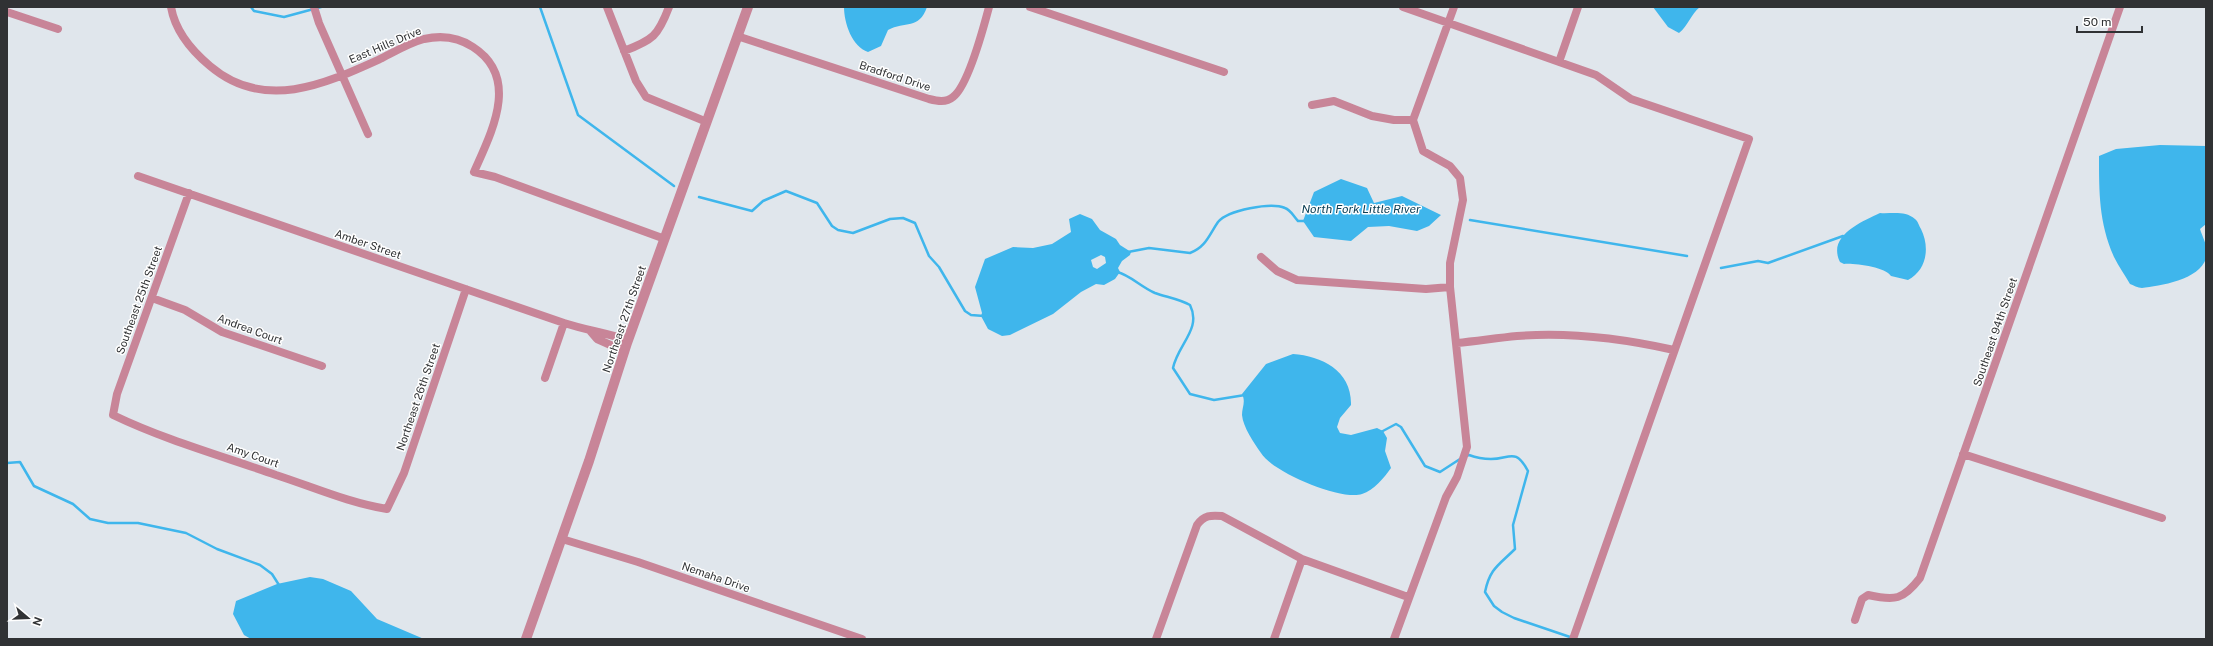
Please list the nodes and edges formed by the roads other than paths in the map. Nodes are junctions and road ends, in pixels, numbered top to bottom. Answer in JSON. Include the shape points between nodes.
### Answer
{"nodes":[{"id":1,"x":171,"y":7,"type":"edge"},
{"id":2,"x":314,"y":7,"type":"edge"},
{"id":3,"x":607,"y":7,"type":"edge"},
{"id":4,"x":669,"y":7,"type":"edge"},
{"id":5,"x":748,"y":7,"type":"edge"},
{"id":6,"x":989,"y":7,"type":"edge"},
{"id":7,"x":1030,"y":7,"type":"edge"},
{"id":8,"x":1403,"y":7,"type":"edge"},
{"id":9,"x":1454,"y":7,"type":"edge"},
{"id":10,"x":1578,"y":7,"type":"edge"},
{"id":11,"x":2120,"y":7,"type":"edge"},
{"id":12,"x":7,"y":12,"type":"edge"},
{"id":13,"x":1448,"y":23,"type":"junction"},
{"id":14,"x":58,"y":29,"type":"dead end"},
{"id":15,"x":737,"y":36,"type":"junction"},
{"id":16,"x":624,"y":51,"type":"junction"},
{"id":17,"x":1559,"y":62,"type":"junction"},
{"id":18,"x":1224,"y":72,"type":"dead end"},
{"id":19,"x":341,"y":75,"type":"junction"},
{"id":20,"x":1312,"y":105,"type":"dead end"},
{"id":21,"x":1412,"y":120,"type":"junction"},
{"id":22,"x":706,"y":122,"type":"junction"},
{"id":23,"x":368,"y":134,"type":"dead end"},
{"id":24,"x":138,"y":176,"type":"dead end"},
{"id":25,"x":189,"y":194,"type":"junction"},
{"id":26,"x":665,"y":239,"type":"junction"},
{"id":27,"x":1261,"y":257,"type":"dead end"},
{"id":28,"x":1450,"y":287,"type":"junction"},
{"id":29,"x":466,"y":289,"type":"junction"},
{"id":30,"x":152,"y":298,"type":"junction"},
{"id":31,"x":564,"y":323,"type":"junction"},
{"id":32,"x":591,"y":332,"type":"junction"},
{"id":33,"x":628,"y":340,"type":"junction"},
{"id":34,"x":1457,"y":344,"type":"junction"},
{"id":35,"x":1674,"y":350,"type":"junction"},
{"id":36,"x":624,"y":351,"type":"junction"},
{"id":37,"x":322,"y":366,"type":"dead end"},
{"id":38,"x":545,"y":378,"type":"dead end"},
{"id":39,"x":113,"y":415,"type":"joint"},
{"id":40,"x":1963,"y":454,"type":"junction"},
{"id":41,"x":387,"y":509,"type":"joint"},
{"id":42,"x":2162,"y":518,"type":"dead end"},
{"id":43,"x":562,"y":539,"type":"junction"},
{"id":44,"x":1302,"y":559,"type":"junction"},
{"id":45,"x":1408,"y":597,"type":"junction"},
{"id":46,"x":1855,"y":620,"type":"dead end"},
{"id":47,"x":526,"y":639,"type":"edge"},
{"id":48,"x":862,"y":639,"type":"edge"},
{"id":49,"x":1156,"y":639,"type":"edge"},
{"id":50,"x":1274,"y":639,"type":"edge"},
{"id":51,"x":1394,"y":639,"type":"edge"},
{"id":52,"x":1573,"y":639,"type":"edge"}],
"edges":[{"from":1,"to":19,"type":"street","name":"East Hills Drive","via":[[177,26],[194,51],[216,71],[242,85],[271,91],[286,91],[315,86]]},
{"from":2,"to":19,"type":"street","via":[[318,23]]},
{"from":3,"to":16,"type":"street"},
{"from":4,"to":16,"type":"street","via":[[661,28],[652,39]]},
{"from":5,"to":15,"type":"street","name":"Northeast 27th Street"},
{"from":6,"to":15,"type":"street","name":"Bradford Drive","via":[[964,82],[953,97],[944,101],[929,99]]},
{"from":7,"to":18,"type":"street"},
{"from":8,"to":13,"type":"street"},
{"from":9,"to":13,"type":"street"},
{"from":10,"to":17,"type":"street"},
{"from":11,"to":40,"type":"street","name":"Southeast 94th Street"},
{"from":12,"to":14,"type":"street"},
{"from":13,"to":17,"type":"street"},
{"from":13,"to":21,"type":"street"},
{"from":15,"to":22,"type":"street","name":"Northeast 27th Street"},
{"from":16,"to":22,"type":"street","via":[[646,97]]},
{"from":17,"to":35,"type":"street","via":[[1596,75],[1631,99],[1749,139]]},
{"from":19,"to":23,"type":"street"},
{"from":19,"to":26,"type":"street","name":"East Hills Drive","via":[[424,39],[448,37],[467,43],[492,65],[499,86],[496,118],[474,172]]},
{"from":20,"to":21,"type":"street","via":[[1334,101],[1372,116]]},
{"from":21,"to":28,"type":"street","via":[[1423,151],[1450,166],[1460,178],[1463,200],[1450,264]]},
{"from":22,"to":26,"type":"street","name":"Northeast 27th Street"},
{"from":24,"to":25,"type":"street","name":"Amber Street"},
{"from":25,"to":29,"type":"street","name":"Amber Street"},
{"from":25,"to":30,"type":"street","name":"Southeast 25th Street"},
{"from":26,"to":33,"type":"street","name":"Northeast 27th Street"},
{"from":27,"to":28,"type":"street","via":[[1277,271],[1297,280],[1426,289]]},
{"from":28,"to":34,"type":"street"},
{"from":29,"to":31,"type":"street","name":"Amber Street"},
{"from":29,"to":41,"type":"street","name":"Northeast 26th Street","via":[[404,473]]},
{"from":30,"to":37,"type":"street","name":"Andrea Court","via":[[186,310],[222,332]]},
{"from":30,"to":39,"type":"street","name":"Southeast 25th Street"},
{"from":31,"to":32,"type":"street","name":"Amber Street"},
{"from":31,"to":38,"type":"street"},
{"from":32,"to":33,"type":"street","name":"Amber Street","via":[[600,331]]},
{"from":32,"to":36,"type":"street","name":"Amber Street","via":[[597,339]]},
{"from":33,"to":36,"type":"street","name":"Northeast 27th Street"},
{"from":34,"to":35,"type":"street","via":[[1518,336],[1582,337],[1646,344]]},
{"from":34,"to":45,"type":"street","via":[[1467,447]]},
{"from":35,"to":52,"type":"street"},
{"from":36,"to":43,"type":"street","name":"Northeast 27th Street"},
{"from":39,"to":41,"type":"street","name":"Amy Court","via":[[143,428],[365,506]]},
{"from":40,"to":42,"type":"street"},
{"from":40,"to":46,"type":"street","name":"Southeast 94th Street","via":[[1920,578],[1912,590],[1902,597],[1894,599],[1868,595],[1862,599]]},
{"from":43,"to":47,"type":"street","name":"Northeast 27th Street"},
{"from":43,"to":48,"type":"street","name":"Nemaha Drive","via":[[638,562]]},
{"from":44,"to":45,"type":"street"},
{"from":44,"to":49,"type":"street","via":[[1222,516],[1209,515],[1197,525]]},
{"from":44,"to":50,"type":"street"},
{"from":45,"to":51,"type":"street"}]}
